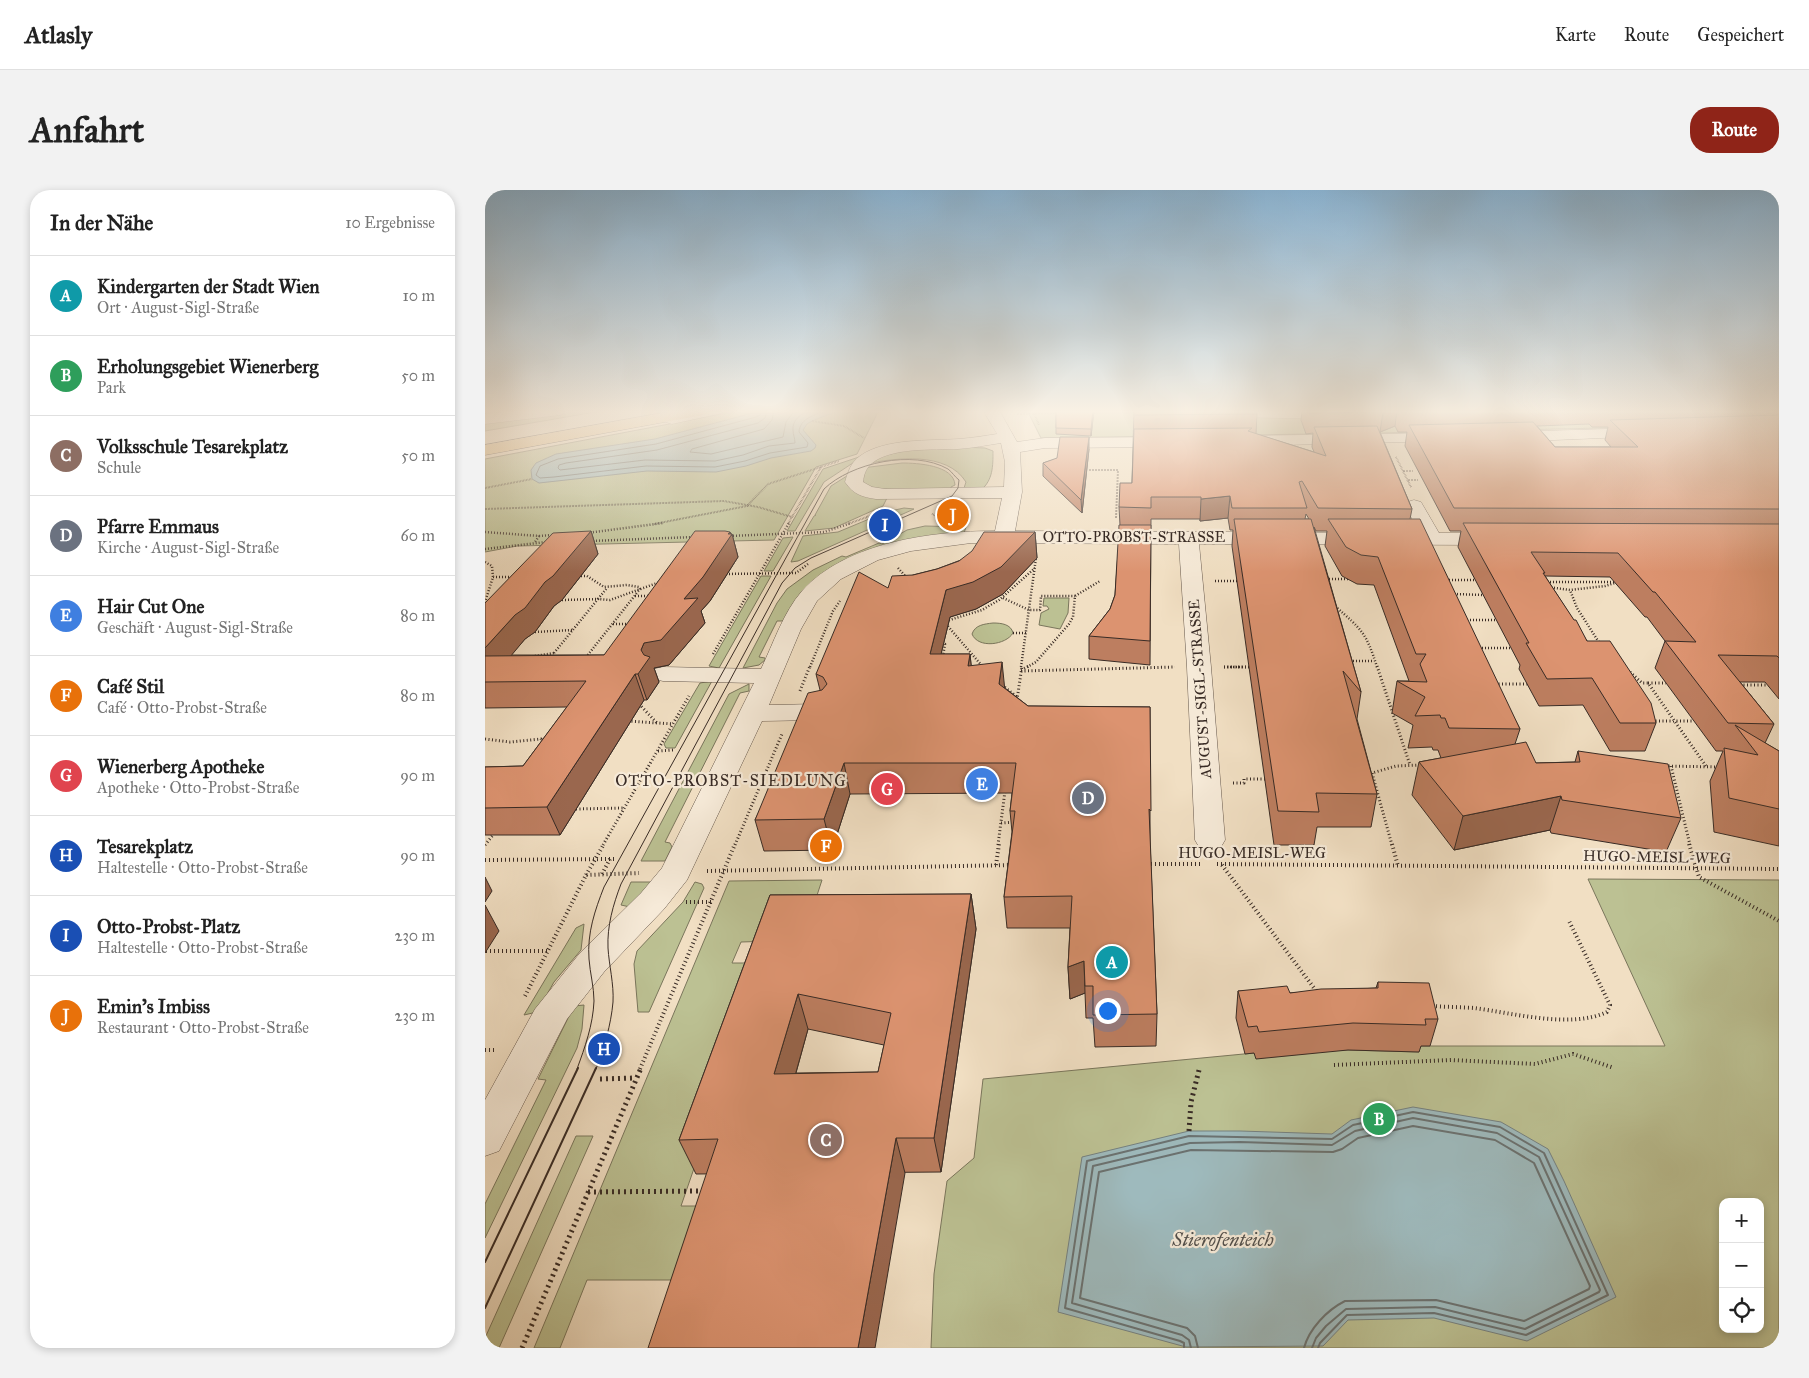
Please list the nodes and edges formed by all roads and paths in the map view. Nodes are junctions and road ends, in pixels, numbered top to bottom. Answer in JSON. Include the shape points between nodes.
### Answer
{"nodes":[{"id":1,"x":830,"y":464,"type":"edge"},
{"id":2,"x":861,"y":464,"type":"edge"},
{"id":3,"x":1014,"y":464,"type":"edge"},
{"id":4,"x":821,"y":467,"type":"junction"},
{"id":5,"x":1089,"y":470,"type":"dead end"},
{"id":6,"x":1403,"y":471,"type":"dead end"},
{"id":7,"x":1413,"y":471,"type":"dead end"},
{"id":8,"x":532,"y":479,"type":"dead end"},
{"id":9,"x":1408,"y":480,"type":"dead end"},
{"id":10,"x":1418,"y":480,"type":"dead end"},
{"id":11,"x":485,"y":488,"type":"edge"},
{"id":12,"x":1013,"y":492,"type":"junction"},
{"id":13,"x":1117,"y":493,"type":"junction"},
{"id":14,"x":1125,"y":493,"type":"edge"},
{"id":15,"x":747,"y":506,"type":"junction"},
{"id":16,"x":1413,"y":506,"type":"edge"},
{"id":17,"x":485,"y":509,"type":"edge"},
{"id":18,"x":881,"y":512,"type":"dead end"},
{"id":19,"x":927,"y":512,"type":"dead end"},
{"id":20,"x":792,"y":517,"type":"junction"},
{"id":21,"x":945,"y":519,"type":"dead end"},
{"id":22,"x":485,"y":532,"type":"edge"},
{"id":23,"x":584,"y":533,"type":"edge"},
{"id":24,"x":784,"y":534,"type":"junction"},
{"id":25,"x":557,"y":535,"type":"edge"},
{"id":26,"x":539,"y":536,"type":"junction"},
{"id":27,"x":725,"y":536,"type":"edge"},
{"id":28,"x":696,"y":537,"type":"edge"},
{"id":29,"x":1004,"y":537,"type":"junction"},
{"id":30,"x":1125,"y":537,"type":"junction"},
{"id":31,"x":1188,"y":537,"type":"junction"},
{"id":32,"x":1240,"y":538,"type":"junction"},
{"id":33,"x":1426,"y":539,"type":"junction"},
{"id":34,"x":1521,"y":539,"type":"edge"},
{"id":35,"x":589,"y":541,"type":"edge"},
{"id":36,"x":552,"y":542,"type":"edge"},
{"id":37,"x":535,"y":543,"type":"junction"},
{"id":38,"x":485,"y":549,"type":"edge"},
{"id":39,"x":1037,"y":554,"type":"edge"},
{"id":40,"x":1243,"y":559,"type":"edge"},
{"id":41,"x":814,"y":560,"type":"dead end"},
{"id":42,"x":485,"y":562,"type":"edge"},
{"id":43,"x":895,"y":564,"type":"dead end"},
{"id":44,"x":1035,"y":568,"type":"junction"},
{"id":45,"x":722,"y":574,"type":"dead end"},
{"id":46,"x":760,"y":574,"type":"junction"},
{"id":47,"x":575,"y":576,"type":"dead end"},
{"id":48,"x":493,"y":577,"type":"junction"},
{"id":49,"x":1352,"y":578,"type":"dead end"},
{"id":50,"x":1475,"y":580,"type":"dead end"},
{"id":51,"x":664,"y":581,"type":"edge"},
{"id":52,"x":1100,"y":581,"type":"dead end"},
{"id":53,"x":510,"y":582,"type":"edge"},
{"id":54,"x":912,"y":584,"type":"edge"},
{"id":55,"x":607,"y":588,"type":"junction"},
{"id":56,"x":1327,"y":588,"type":"edge"},
{"id":57,"x":640,"y":589,"type":"junction"},
{"id":58,"x":1570,"y":590,"type":"junction"},
{"id":59,"x":1447,"y":594,"type":"edge"},
{"id":60,"x":1483,"y":595,"type":"dead end"},
{"id":61,"x":634,"y":596,"type":"junction"},
{"id":62,"x":659,"y":596,"type":"edge"},
{"id":63,"x":1075,"y":596,"type":"junction"},
{"id":64,"x":842,"y":598,"type":"dead end"},
{"id":65,"x":1003,"y":598,"type":"junction"},
{"id":66,"x":491,"y":599,"type":"edge"},
{"id":67,"x":562,"y":600,"type":"dead end"},
{"id":68,"x":598,"y":600,"type":"junction"},
{"id":69,"x":485,"y":603,"type":"edge"},
{"id":70,"x":1333,"y":606,"type":"edge"},
{"id":71,"x":1029,"y":610,"type":"junction"},
{"id":72,"x":1496,"y":620,"type":"dead end"},
{"id":73,"x":612,"y":624,"type":"junction"},
{"id":74,"x":630,"y":624,"type":"edge"},
{"id":75,"x":1461,"y":625,"type":"edge"},
{"id":76,"x":573,"y":630,"type":"junction"},
{"id":77,"x":535,"y":632,"type":"dead end"},
{"id":78,"x":1013,"y":633,"type":"dead end"},
{"id":79,"x":1026,"y":633,"type":"junction"},
{"id":80,"x":937,"y":642,"type":"edge"},
{"id":81,"x":1601,"y":646,"type":"edge"},
{"id":82,"x":1473,"y":648,"type":"edge"},
{"id":83,"x":1511,"y":648,"type":"dead end"},
{"id":84,"x":554,"y":653,"type":"junction"},
{"id":85,"x":597,"y":655,"type":"edge"},
{"id":86,"x":557,"y":656,"type":"edge"},
{"id":87,"x":577,"y":656,"type":"edge"},
{"id":88,"x":587,"y":656,"type":"junction"},
{"id":89,"x":528,"y":657,"type":"edge"},
{"id":90,"x":1345,"y":661,"type":"edge"},
{"id":91,"x":1374,"y":661,"type":"junction"},
{"id":92,"x":594,"y":662,"type":"edge"},
{"id":93,"x":942,"y":663,"type":"edge"},
{"id":94,"x":1199,"y":667,"type":"junction"},
{"id":95,"x":985,"y":669,"type":"edge"},
{"id":96,"x":1628,"y":670,"type":"edge"},
{"id":97,"x":1021,"y":671,"type":"junction"},
{"id":98,"x":663,"y":674,"type":"dead end"},
{"id":99,"x":701,"y":675,"type":"junction"},
{"id":100,"x":770,"y":676,"type":"junction"},
{"id":101,"x":997,"y":681,"type":"edge"},
{"id":102,"x":1634,"y":683,"type":"edge"},
{"id":103,"x":1641,"y":683,"type":"junction"},
{"id":104,"x":1648,"y":683,"type":"junction"},
{"id":105,"x":1666,"y":683,"type":"dead end"},
{"id":106,"x":1535,"y":684,"type":"edge"},
{"id":107,"x":1735,"y":685,"type":"edge"},
{"id":108,"x":1779,"y":685,"type":"edge"},
{"id":109,"x":1492,"y":689,"type":"edge"},
{"id":110,"x":1017,"y":697,"type":"junction"},
{"id":111,"x":639,"y":704,"type":"dead end"},
{"id":112,"x":1016,"y":706,"type":"edge"},
{"id":113,"x":791,"y":712,"type":"junction"},
{"id":114,"x":819,"y":712,"type":"edge"},
{"id":115,"x":752,"y":713,"type":"junction"},
{"id":116,"x":626,"y":721,"type":"dead end"},
{"id":117,"x":1645,"y":721,"type":"edge"},
{"id":118,"x":1675,"y":721,"type":"junction"},
{"id":119,"x":1694,"y":721,"type":"dead end"},
{"id":120,"x":658,"y":723,"type":"junction"},
{"id":121,"x":673,"y":724,"type":"junction"},
{"id":122,"x":549,"y":736,"type":"edge"},
{"id":123,"x":485,"y":739,"type":"edge"},
{"id":124,"x":541,"y":739,"type":"junction"},
{"id":125,"x":674,"y":750,"type":"dead end"},
{"id":126,"x":547,"y":751,"type":"edge"},
{"id":127,"x":657,"y":751,"type":"junction"},
{"id":128,"x":1410,"y":765,"type":"junction"},
{"id":129,"x":1429,"y":765,"type":"edge"},
{"id":130,"x":1662,"y":766,"type":"edge"},
{"id":131,"x":1671,"y":766,"type":"junction"},
{"id":132,"x":1707,"y":766,"type":"junction"},
{"id":133,"x":1725,"y":767,"type":"edge"},
{"id":134,"x":1265,"y":778,"type":"dead end"},
{"id":135,"x":1207,"y":782,"type":"junction"},
{"id":136,"x":1005,"y":787,"type":"edge"},
{"id":137,"x":624,"y":808,"type":"junction"},
{"id":138,"x":576,"y":809,"type":"dead end"},
{"id":139,"x":1015,"y":822,"type":"edge"},
{"id":140,"x":1001,"y":823,"type":"junction"},
{"id":141,"x":493,"y":835,"type":"dead end"},
{"id":142,"x":1210,"y":840,"type":"dead end"},
{"id":143,"x":485,"y":845,"type":"edge"},
{"id":144,"x":595,"y":859,"type":"junction"},
{"id":145,"x":485,"y":860,"type":"edge"},
{"id":146,"x":1143,"y":864,"type":"edge"},
{"id":147,"x":1222,"y":864,"type":"junction"},
{"id":148,"x":996,"y":865,"type":"junction"},
{"id":149,"x":1015,"y":865,"type":"edge"},
{"id":150,"x":1397,"y":866,"type":"junction"},
{"id":151,"x":1695,"y":868,"type":"junction"},
{"id":152,"x":1779,"y":869,"type":"edge"},
{"id":153,"x":724,"y":871,"type":"junction"},
{"id":154,"x":586,"y":874,"type":"dead end"},
{"id":155,"x":601,"y":874,"type":"dead end"},
{"id":156,"x":683,"y":902,"type":"dead end"},
{"id":157,"x":711,"y":902,"type":"junction"},
{"id":158,"x":1569,"y":921,"type":"dead end"},
{"id":159,"x":1779,"y":921,"type":"edge"},
{"id":160,"x":486,"y":951,"type":"edge"},
{"id":161,"x":548,"y":951,"type":"dead end"},
{"id":162,"x":1318,"y":993,"type":"edge"},
{"id":163,"x":1427,"y":1006,"type":"edge"},
{"id":164,"x":485,"y":1050,"type":"edge"},
{"id":165,"x":496,"y":1050,"type":"dead end"},
{"id":166,"x":1334,"y":1066,"type":"dead end"},
{"id":167,"x":1614,"y":1068,"type":"dead end"},
{"id":168,"x":1199,"y":1070,"type":"dead end"},
{"id":169,"x":636,"y":1078,"type":"junction"},
{"id":170,"x":600,"y":1079,"type":"dead end"},
{"id":171,"x":1189,"y":1131,"type":"dead end"},
{"id":172,"x":485,"y":1138,"type":"edge"},
{"id":173,"x":713,"y":1191,"type":"edge"},
{"id":174,"x":587,"y":1192,"type":"junction"},
{"id":175,"x":522,"y":1348,"type":"edge"}],
"edges":[{"from":1,"to":4,"type":"path"},
{"from":2,"to":12,"type":"street","via":[[854,482],[870,493]]},
{"from":3,"to":12,"type":"street"},
{"from":4,"to":15,"type":"path","via":[[768,484]]},
{"from":4,"to":20,"type":"path"},
{"from":5,"to":13,"type":"path","via":[[1118,470]]},
{"from":6,"to":7,"type":"path"},
{"from":8,"to":11,"type":"path"},
{"from":9,"to":10,"type":"path"},
{"from":12,"to":29,"type":"street"},
{"from":13,"to":14,"type":"path"},
{"from":13,"to":30,"type":"path","via":[[1116,523],[1125,525]]},
{"from":15,"to":17,"type":"path","via":[[724,501]]},
{"from":15,"to":20,"type":"path"},
{"from":15,"to":23,"type":"path","via":[[673,522]]},
{"from":16,"to":33,"type":"street"},
{"from":18,"to":24,"type":"path","via":[[834,530]]},
{"from":19,"to":21,"type":"path"},
{"from":20,"to":24,"type":"path"},
{"from":22,"to":26,"type":"path"},
{"from":24,"to":27,"type":"path"},
{"from":24,"to":46,"type":"path"},
{"from":25,"to":26,"type":"path"},
{"from":26,"to":37,"type":"path"},
{"from":28,"to":35,"type":"path"},
{"from":29,"to":30,"type":"street","name":"OTTO-PROBST-STRASSE"},
{"from":29,"to":100,"type":"street","name":"OTTO-PROBST-STRASSE","via":[[920,543],[887,552],[842,571],[819,586],[798,613]]},
{"from":30,"to":31,"type":"street","name":"OTTO-PROBST-STRASSE"},
{"from":31,"to":32,"type":"street","name":"OTTO-PROBST-STRASSE"},
{"from":31,"to":94,"type":"street","name":"AUGUST-SIGL-STRASSE"},
{"from":32,"to":33,"type":"street","name":"OTTO-PROBST-STRASSE"},
{"from":32,"to":40,"type":"street"},
{"from":33,"to":34,"type":"street","name":"OTTO-PROBST-STRASSE"},
{"from":33,"to":50,"type":"path","via":[[1440,580]]},
{"from":36,"to":37,"type":"path"},
{"from":37,"to":38,"type":"path"},
{"from":39,"to":44,"type":"path"},
{"from":41,"to":46,"type":"path","via":[[796,573]]},
{"from":42,"to":48,"type":"path","via":[[491,566]]},
{"from":43,"to":54,"type":"path"},
{"from":44,"to":65,"type":"path"},
{"from":44,"to":71,"type":"path"},
{"from":45,"to":46,"type":"path"},
{"from":46,"to":99,"type":"path"},
{"from":47,"to":55,"type":"path","via":[[587,576]]},
{"from":48,"to":53,"type":"path","via":[[517,577]]},
{"from":48,"to":69,"type":"path"},
{"from":49,"to":56,"type":"path","via":[[1324,579]]},
{"from":51,"to":57,"type":"path"},
{"from":52,"to":63,"type":"path"},
{"from":55,"to":57,"type":"path","via":[[634,586]]},
{"from":55,"to":68,"type":"path"},
{"from":57,"to":61,"type":"path"},
{"from":57,"to":68,"type":"path","via":[[610,600]]},
{"from":58,"to":58,"type":"path","via":[[1542,583],[1618,582],[1605,586]]},
{"from":58,"to":81,"type":"path","via":[[1577,608]]},
{"from":59,"to":60,"type":"path"},
{"from":61,"to":62,"type":"path"},
{"from":61,"to":73,"type":"path"},
{"from":63,"to":71,"type":"path","via":[[1041,596],[1040,610]]},
{"from":63,"to":97,"type":"path","via":[[1069,624],[1036,662]]},
{"from":64,"to":113,"type":"path"},
{"from":65,"to":71,"type":"path"},
{"from":65,"to":95,"type":"path","via":[[982,610],[943,620]]},
{"from":66,"to":69,"type":"path"},
{"from":67,"to":68,"type":"path"},
{"from":68,"to":76,"type":"path"},
{"from":70,"to":91,"type":"path","via":[[1361,629]]},
{"from":71,"to":79,"type":"path"},
{"from":72,"to":75,"type":"path","via":[[1459,620]]},
{"from":73,"to":74,"type":"path"},
{"from":73,"to":88,"type":"path"},
{"from":76,"to":77,"type":"path"},
{"from":76,"to":84,"type":"path"},
{"from":78,"to":79,"type":"path"},
{"from":79,"to":97,"type":"path"},
{"from":80,"to":93,"type":"path","via":[[945,644]]},
{"from":82,"to":83,"type":"path"},
{"from":84,"to":86,"type":"path"},
{"from":84,"to":89,"type":"path"},
{"from":85,"to":88,"type":"path"},
{"from":87,"to":88,"type":"path"},
{"from":88,"to":92,"type":"path"},
{"from":90,"to":91,"type":"path"},
{"from":91,"to":128,"type":"path"},
{"from":94,"to":97,"type":"path"},
{"from":94,"to":135,"type":"street","name":"AUGUST-SIGL-STRASSE"},
{"from":96,"to":103,"type":"path"},
{"from":97,"to":110,"type":"path"},
{"from":98,"to":99,"type":"street"},
{"from":99,"to":100,"type":"street"},
{"from":99,"to":121,"type":"path"},
{"from":100,"to":115,"type":"street","name":"OTTO-PROBST-STRASSE"},
{"from":101,"to":110,"type":"path"},
{"from":102,"to":103,"type":"path"},
{"from":103,"to":104,"type":"path"},
{"from":104,"to":105,"type":"path"},
{"from":104,"to":118,"type":"path"},
{"from":106,"to":109,"type":"path","via":[[1490,684]]},
{"from":107,"to":108,"type":"path"},
{"from":110,"to":112,"type":"path"},
{"from":111,"to":120,"type":"path"},
{"from":113,"to":114,"type":"street"},
{"from":113,"to":115,"type":"street"},
{"from":113,"to":153,"type":"path"},
{"from":115,"to":172,"type":"street","name":"OTTO-PROBST-STRASSE","via":[[676,872],[608,945],[547,1018]]},
{"from":116,"to":120,"type":"path"},
{"from":117,"to":118,"type":"path"},
{"from":118,"to":119,"type":"path"},
{"from":118,"to":132,"type":"path"},
{"from":120,"to":121,"type":"path"},
{"from":121,"to":127,"type":"path"},
{"from":122,"to":124,"type":"path"},
{"from":123,"to":124,"type":"path","via":[[509,742]]},
{"from":124,"to":126,"type":"path"},
{"from":125,"to":127,"type":"path"},
{"from":127,"to":137,"type":"path"},
{"from":128,"to":129,"type":"path"},
{"from":128,"to":150,"type":"path","via":[[1371,773]]},
{"from":130,"to":131,"type":"path"},
{"from":131,"to":132,"type":"path"},
{"from":131,"to":151,"type":"path"},
{"from":132,"to":133,"type":"path"},
{"from":134,"to":135,"type":"path","via":[[1244,778],[1244,783]]},
{"from":135,"to":142,"type":"street","name":"AUGUST-SIGL-STRASSE"},
{"from":136,"to":140,"type":"path"},
{"from":137,"to":138,"type":"path"},
{"from":137,"to":144,"type":"path"},
{"from":139,"to":140,"type":"path"},
{"from":140,"to":148,"type":"path"},
{"from":141,"to":143,"type":"path"},
{"from":144,"to":145,"type":"path"},
{"from":144,"to":154,"type":"path"},
{"from":144,"to":155,"type":"path","via":[[612,859]]},
{"from":146,"to":147,"type":"path","name":"HUGO-MEISL-WEG"},
{"from":147,"to":150,"type":"path","name":"HUGO-MEISL-WEG"},
{"from":147,"to":162,"type":"path"},
{"from":148,"to":149,"type":"path"},
{"from":148,"to":153,"type":"path"},
{"from":150,"to":151,"type":"path","name":"HUGO-MEISL-WEG"},
{"from":151,"to":152,"type":"path","name":"HUGO-MEISL-WEG"},
{"from":151,"to":159,"type":"path","via":[[1699,877]]},
{"from":153,"to":157,"type":"path"},
{"from":156,"to":157,"type":"path"},
{"from":157,"to":169,"type":"path"},
{"from":158,"to":163,"type":"path","via":[[1610,1005],[1607,1012],[1594,1018],[1557,1019]]},
{"from":160,"to":161,"type":"path"},
{"from":164,"to":165,"type":"path"},
{"from":166,"to":167,"type":"path","via":[[1451,1060],[1535,1064],[1573,1054]]},
{"from":168,"to":171,"type":"path","via":[[1191,1102]]},
{"from":169,"to":170,"type":"path"},
{"from":169,"to":174,"type":"path"},
{"from":173,"to":174,"type":"path"},
{"from":174,"to":175,"type":"path"}]}
